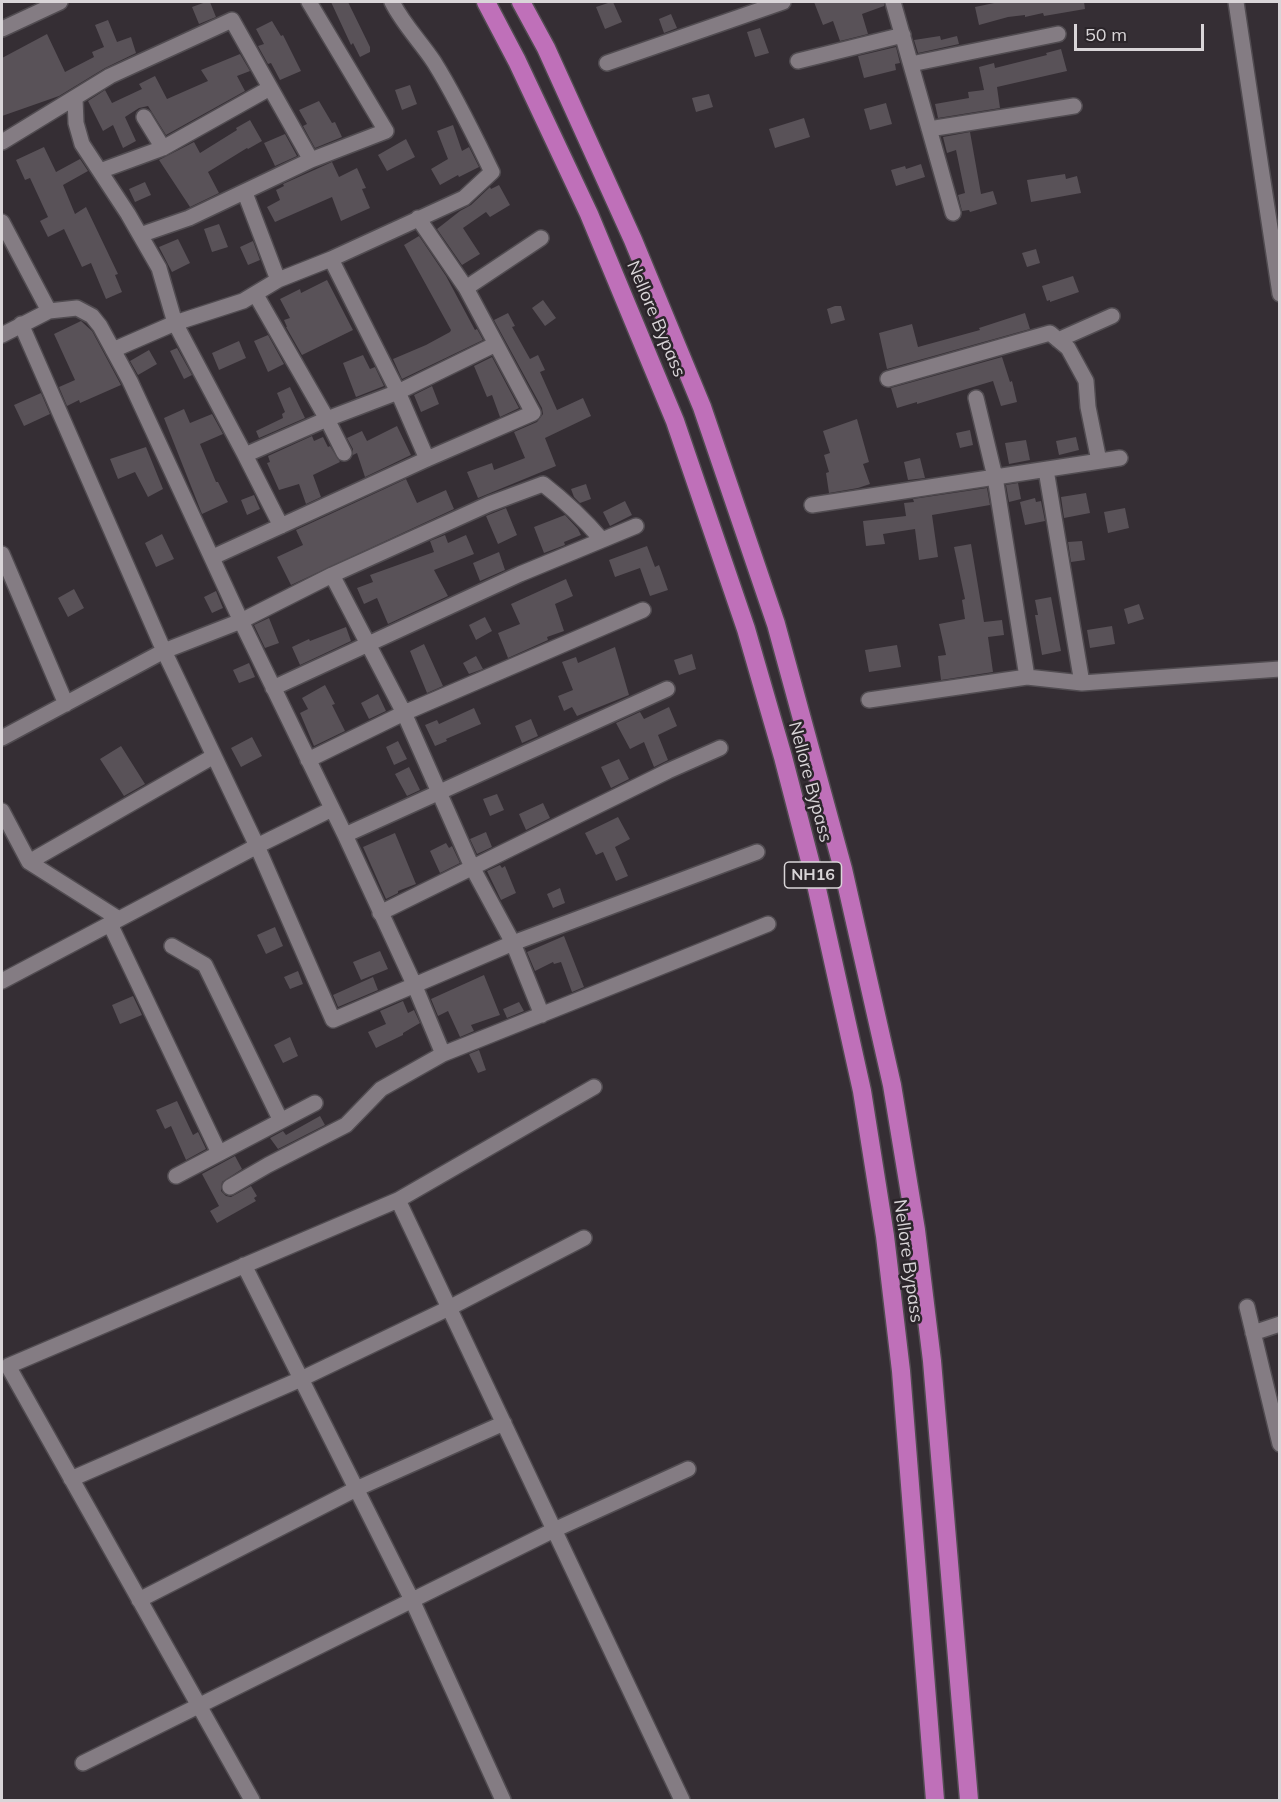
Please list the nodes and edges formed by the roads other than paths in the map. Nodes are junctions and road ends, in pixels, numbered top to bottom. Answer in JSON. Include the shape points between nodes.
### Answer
{"nodes":[{"id":1,"x":60,"y":2,"type":"edge"},
{"id":2,"x":309,"y":2,"type":"edge"},
{"id":3,"x":392,"y":2,"type":"edge"},
{"id":4,"x":486,"y":2,"type":"edge"},
{"id":5,"x":521,"y":2,"type":"edge"},
{"id":6,"x":783,"y":2,"type":"edge"},
{"id":7,"x":893,"y":2,"type":"edge"},
{"id":8,"x":1236,"y":2,"type":"edge"},
{"id":9,"x":2,"y":28,"type":"edge"},
{"id":10,"x":1058,"y":34,"type":"dead end"},
{"id":11,"x":903,"y":35,"type":"junction"},
{"id":12,"x":798,"y":61,"type":"dead end"},
{"id":13,"x":607,"y":63,"type":"dead end"},
{"id":14,"x":911,"y":64,"type":"junction"},
{"id":15,"x":270,"y":88,"type":"junction"},
{"id":16,"x":75,"y":99,"type":"junction"},
{"id":17,"x":1074,"y":105,"type":"dead end"},
{"id":18,"x":144,"y":117,"type":"dead end"},
{"id":19,"x":929,"y":129,"type":"junction"},
{"id":20,"x":2,"y":142,"type":"edge"},
{"id":21,"x":163,"y":148,"type":"junction"},
{"id":22,"x":311,"y":160,"type":"junction"},
{"id":23,"x":100,"y":171,"type":"junction"},
{"id":24,"x":245,"y":193,"type":"junction"},
{"id":25,"x":953,"y":213,"type":"dead end"},
{"id":26,"x":418,"y":218,"type":"junction"},
{"id":27,"x":2,"y":222,"type":"edge"},
{"id":28,"x":140,"y":235,"type":"junction"},
{"id":29,"x":541,"y":238,"type":"dead end"},
{"id":30,"x":330,"y":259,"type":"junction"},
{"id":31,"x":278,"y":279,"type":"junction"},
{"id":32,"x":466,"y":288,"type":"junction"},
{"id":33,"x":1280,"y":294,"type":"edge"},
{"id":34,"x":256,"y":295,"type":"junction"},
{"id":35,"x":49,"y":311,"type":"junction"},
{"id":36,"x":1112,"y":316,"type":"dead end"},
{"id":37,"x":175,"y":323,"type":"junction"},
{"id":38,"x":21,"y":324,"type":"junction"},
{"id":39,"x":2,"y":335,"type":"edge"},
{"id":40,"x":1058,"y":340,"type":"junction"},
{"id":41,"x":496,"y":344,"type":"junction"},
{"id":42,"x":113,"y":350,"type":"junction"},
{"id":43,"x":888,"y":379,"type":"dead end"},
{"id":44,"x":398,"y":392,"type":"junction"},
{"id":45,"x":976,"y":398,"type":"dead end"},
{"id":46,"x":327,"y":419,"type":"junction"},
{"id":47,"x":344,"y":453,"type":"dead end"},
{"id":48,"x":245,"y":455,"type":"junction"},
{"id":49,"x":1120,"y":458,"type":"dead end"},
{"id":50,"x":427,"y":459,"type":"junction"},
{"id":51,"x":1099,"y":461,"type":"junction"},
{"id":52,"x":1046,"y":470,"type":"junction"},
{"id":53,"x":994,"y":477,"type":"junction"},
{"id":54,"x":812,"y":505,"type":"dead end"},
{"id":55,"x":281,"y":526,"type":"junction"},
{"id":56,"x":636,"y":526,"type":"dead end"},
{"id":57,"x":602,"y":540,"type":"junction"},
{"id":58,"x":2,"y":554,"type":"edge"},
{"id":59,"x":213,"y":557,"type":"junction"},
{"id":60,"x":332,"y":575,"type":"junction"},
{"id":61,"x":643,"y":610,"type":"dead end"},
{"id":62,"x":241,"y":621,"type":"junction"},
{"id":63,"x":366,"y":645,"type":"junction"},
{"id":64,"x":164,"y":651,"type":"junction"},
{"id":65,"x":1280,"y":669,"type":"edge"},
{"id":66,"x":1027,"y":677,"type":"junction"},
{"id":67,"x":1082,"y":683,"type":"junction"},
{"id":68,"x":273,"y":688,"type":"junction"},
{"id":69,"x":667,"y":689,"type":"dead end"},
{"id":70,"x":870,"y":700,"type":"dead end"},
{"id":71,"x":66,"y":704,"type":"junction"},
{"id":72,"x":404,"y":713,"type":"junction"},
{"id":73,"x":2,"y":738,"type":"edge"},
{"id":74,"x":720,"y":748,"type":"dead end"},
{"id":75,"x":214,"y":756,"type":"junction"},
{"id":76,"x":308,"y":760,"type":"junction"},
{"id":77,"x":438,"y":792,"type":"junction"},
{"id":78,"x":332,"y":809,"type":"junction"},
{"id":79,"x":2,"y":811,"type":"edge"},
{"id":80,"x":345,"y":835,"type":"junction"},
{"id":81,"x":257,"y":846,"type":"junction"},
{"id":82,"x":757,"y":852,"type":"dead end"},
{"id":83,"x":29,"y":862,"type":"junction"},
{"id":84,"x":472,"y":867,"type":"junction"},
{"id":85,"x":380,"y":913,"type":"junction"},
{"id":86,"x":114,"y":922,"type":"junction"},
{"id":87,"x":768,"y":924,"type":"dead end"},
{"id":88,"x":513,"y":943,"type":"junction"},
{"id":89,"x":172,"y":946,"type":"dead end"},
{"id":90,"x":2,"y":981,"type":"edge"},
{"id":91,"x":414,"y":984,"type":"junction"},
{"id":92,"x":542,"y":1015,"type":"junction"},
{"id":93,"x":443,"y":1054,"type":"junction"},
{"id":94,"x":594,"y":1088,"type":"dead end"},
{"id":95,"x":315,"y":1102,"type":"dead end"},
{"id":96,"x":281,"y":1121,"type":"junction"},
{"id":97,"x":219,"y":1154,"type":"junction"},
{"id":98,"x":176,"y":1176,"type":"dead end"},
{"id":99,"x":230,"y":1187,"type":"dead end"},
{"id":100,"x":398,"y":1200,"type":"junction"},
{"id":101,"x":584,"y":1238,"type":"dead end"},
{"id":102,"x":244,"y":1265,"type":"junction"},
{"id":103,"x":1247,"y":1307,"type":"dead end"},
{"id":104,"x":449,"y":1308,"type":"junction"},
{"id":105,"x":1280,"y":1324,"type":"edge"},
{"id":106,"x":1253,"y":1333,"type":"junction"},
{"id":107,"x":5,"y":1367,"type":"edge"},
{"id":108,"x":301,"y":1379,"type":"junction"},
{"id":109,"x":504,"y":1423,"type":"junction"},
{"id":110,"x":1280,"y":1444,"type":"edge"},
{"id":111,"x":688,"y":1469,"type":"dead end"},
{"id":112,"x":71,"y":1479,"type":"junction"},
{"id":113,"x":356,"y":1489,"type":"junction"},
{"id":114,"x":554,"y":1530,"type":"junction"},
{"id":115,"x":139,"y":1600,"type":"junction"},
{"id":116,"x":412,"y":1600,"type":"junction"},
{"id":117,"x":198,"y":1705,"type":"junction"},
{"id":118,"x":83,"y":1763,"type":"dead end"},
{"id":119,"x":252,"y":1800,"type":"edge"},
{"id":120,"x":503,"y":1800,"type":"edge"},
{"id":121,"x":682,"y":1800,"type":"edge"},
{"id":122,"x":935,"y":1800,"type":"edge"},
{"id":123,"x":969,"y":1800,"type":"edge"}],
"edges":[{"from":1,"to":9,"type":"street"},
{"from":2,"to":22,"type":"street","via":[[386,131]]},
{"from":3,"to":26,"type":"street","via":[[434,62],[492,172],[464,198]]},
{"from":4,"to":122,"type":"highway","name":"Nellore Bypass","number":"NH16","via":[[589,214],[675,421],[746,629],[815,880],[862,1091],[885,1236],[901,1371]]},
{"from":5,"to":123,"type":"highway","name":"Nellore Bypass","number":"NH16","via":[[546,48],[633,240],[702,407],[776,624],[843,869],[892,1085],[916,1230],[932,1361]]},
{"from":6,"to":13,"type":"street"},
{"from":7,"to":11,"type":"street"},
{"from":8,"to":33,"type":"street"},
{"from":10,"to":14,"type":"street"},
{"from":11,"to":12,"type":"street"},
{"from":11,"to":14,"type":"street"},
{"from":14,"to":19,"type":"street"},
{"from":15,"to":16,"type":"street","via":[[232,20],[110,76]]},
{"from":15,"to":21,"type":"street"},
{"from":15,"to":22,"type":"street"},
{"from":16,"to":20,"type":"street"},
{"from":16,"to":23,"type":"street","via":[[82,144]]},
{"from":17,"to":19,"type":"street"},
{"from":18,"to":21,"type":"street"},
{"from":19,"to":25,"type":"street"},
{"from":21,"to":23,"type":"street"},
{"from":22,"to":24,"type":"street"},
{"from":23,"to":28,"type":"street"},
{"from":24,"to":28,"type":"street"},
{"from":24,"to":31,"type":"street"},
{"from":26,"to":30,"type":"street"},
{"from":26,"to":32,"type":"street"},
{"from":27,"to":35,"type":"street"},
{"from":28,"to":37,"type":"street","via":[[159,268]]},
{"from":29,"to":32,"type":"street"},
{"from":30,"to":31,"type":"street"},
{"from":30,"to":44,"type":"street"},
{"from":31,"to":34,"type":"street"},
{"from":32,"to":41,"type":"street"},
{"from":34,"to":37,"type":"street"},
{"from":34,"to":46,"type":"street"},
{"from":35,"to":38,"type":"street"},
{"from":35,"to":42,"type":"street","via":[[77,308],[92,316]]},
{"from":36,"to":40,"type":"street"},
{"from":37,"to":42,"type":"street"},
{"from":37,"to":48,"type":"street"},
{"from":38,"to":39,"type":"street"},
{"from":38,"to":64,"type":"street"},
{"from":40,"to":43,"type":"street","via":[[1050,333]]},
{"from":40,"to":51,"type":"street","via":[[1068,348],[1086,381]]},
{"from":41,"to":44,"type":"street"},
{"from":41,"to":50,"type":"street","via":[[533,413]]},
{"from":42,"to":59,"type":"street"},
{"from":44,"to":46,"type":"street"},
{"from":44,"to":50,"type":"street"},
{"from":45,"to":53,"type":"street"},
{"from":46,"to":47,"type":"street"},
{"from":46,"to":48,"type":"street"},
{"from":48,"to":55,"type":"street"},
{"from":49,"to":51,"type":"street"},
{"from":50,"to":55,"type":"street"},
{"from":51,"to":52,"type":"street"},
{"from":52,"to":53,"type":"street"},
{"from":52,"to":67,"type":"street"},
{"from":53,"to":54,"type":"street"},
{"from":53,"to":66,"type":"street"},
{"from":55,"to":59,"type":"street"},
{"from":56,"to":57,"type":"street"},
{"from":57,"to":60,"type":"street","via":[[543,484],[489,504]]},
{"from":57,"to":63,"type":"street"},
{"from":58,"to":71,"type":"street"},
{"from":59,"to":62,"type":"street"},
{"from":60,"to":62,"type":"street"},
{"from":60,"to":63,"type":"street"},
{"from":61,"to":72,"type":"street"},
{"from":62,"to":64,"type":"street"},
{"from":62,"to":68,"type":"street"},
{"from":63,"to":68,"type":"street"},
{"from":63,"to":72,"type":"street"},
{"from":64,"to":71,"type":"street"},
{"from":64,"to":75,"type":"street"},
{"from":65,"to":67,"type":"street"},
{"from":66,"to":67,"type":"street"},
{"from":66,"to":70,"type":"street"},
{"from":68,"to":76,"type":"street"},
{"from":69,"to":77,"type":"street"},
{"from":71,"to":73,"type":"street"},
{"from":72,"to":76,"type":"street"},
{"from":72,"to":77,"type":"street"},
{"from":74,"to":84,"type":"street"},
{"from":75,"to":81,"type":"street"},
{"from":75,"to":83,"type":"street"},
{"from":76,"to":78,"type":"street"},
{"from":77,"to":80,"type":"street"},
{"from":77,"to":84,"type":"street"},
{"from":78,"to":80,"type":"street"},
{"from":78,"to":81,"type":"street"},
{"from":79,"to":83,"type":"street"},
{"from":80,"to":85,"type":"street"},
{"from":81,"to":86,"type":"street"},
{"from":81,"to":91,"type":"street","via":[[333,1020]]},
{"from":82,"to":88,"type":"street"},
{"from":83,"to":86,"type":"street"},
{"from":84,"to":85,"type":"street"},
{"from":84,"to":88,"type":"street"},
{"from":85,"to":91,"type":"street"},
{"from":86,"to":90,"type":"street"},
{"from":86,"to":97,"type":"street"},
{"from":87,"to":92,"type":"street"},
{"from":88,"to":91,"type":"street"},
{"from":88,"to":92,"type":"street"},
{"from":89,"to":96,"type":"street","via":[[205,965]]},
{"from":91,"to":93,"type":"street"},
{"from":92,"to":93,"type":"street"},
{"from":93,"to":99,"type":"street","via":[[381,1089],[346,1125]]},
{"from":94,"to":100,"type":"street"},
{"from":95,"to":96,"type":"street"},
{"from":96,"to":97,"type":"street"},
{"from":97,"to":98,"type":"street"},
{"from":100,"to":102,"type":"street"},
{"from":100,"to":104,"type":"street"},
{"from":101,"to":104,"type":"street"},
{"from":102,"to":107,"type":"street"},
{"from":102,"to":108,"type":"street"},
{"from":103,"to":106,"type":"street"},
{"from":104,"to":108,"type":"street"},
{"from":104,"to":109,"type":"street"},
{"from":105,"to":106,"type":"street"},
{"from":106,"to":110,"type":"street"},
{"from":107,"to":112,"type":"street"},
{"from":108,"to":112,"type":"street"},
{"from":108,"to":113,"type":"street"},
{"from":109,"to":113,"type":"street"},
{"from":109,"to":114,"type":"street"},
{"from":111,"to":114,"type":"street"},
{"from":112,"to":115,"type":"street"},
{"from":113,"to":115,"type":"street"},
{"from":113,"to":116,"type":"street"},
{"from":114,"to":116,"type":"street"},
{"from":114,"to":121,"type":"street"},
{"from":115,"to":117,"type":"street"},
{"from":116,"to":117,"type":"street"},
{"from":116,"to":120,"type":"street"},
{"from":117,"to":118,"type":"street"},
{"from":117,"to":119,"type":"street"}]}
